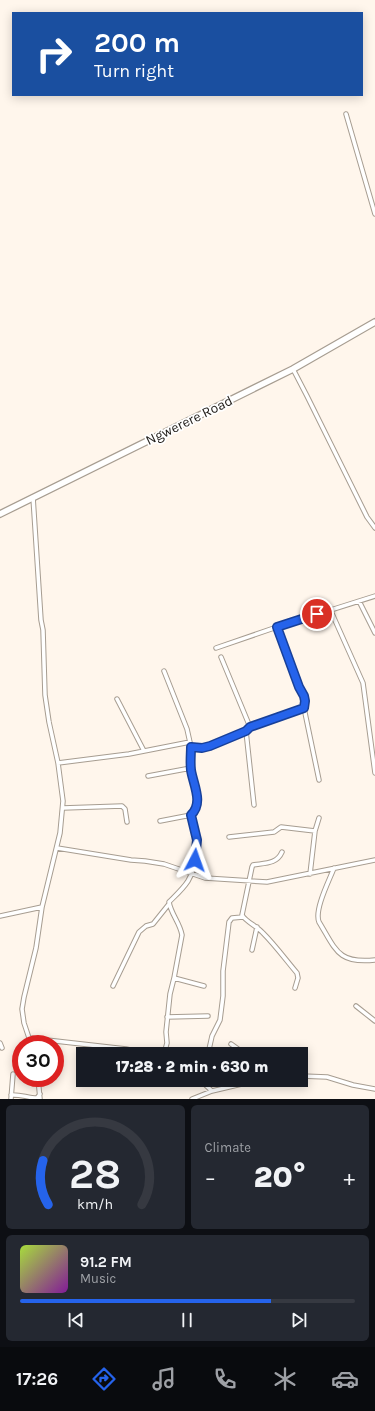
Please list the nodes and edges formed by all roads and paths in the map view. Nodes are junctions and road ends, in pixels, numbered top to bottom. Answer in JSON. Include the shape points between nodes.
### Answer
{"nodes":[{"id":1,"x":346,"y":114,"type":"dead end"},
{"id":2,"x":375,"y":214,"type":"edge"},
{"id":3,"x":375,"y":322,"type":"edge"},
{"id":4,"x":293,"y":369,"type":"junction"},
{"id":5,"x":33,"y":497,"type":"junction"},
{"id":6,"x":0,"y":514,"type":"edge"},
{"id":7,"x":375,"y":528,"type":"edge"},
{"id":8,"x":375,"y":596,"type":"edge"},
{"id":9,"x":359,"y":601,"type":"junction"},
{"id":10,"x":330,"y":610,"type":"junction"},
{"id":11,"x":277,"y":627,"type":"junction"},
{"id":12,"x":375,"y":633,"type":"edge"},
{"id":13,"x":216,"y":648,"type":"dead end"},
{"id":14,"x":221,"y":657,"type":"dead end"},
{"id":15,"x":164,"y":671,"type":"dead end"},
{"id":16,"x":117,"y":699,"type":"dead end"},
{"id":17,"x":304,"y":708,"type":"junction"},
{"id":18,"x":250,"y":727,"type":"junction"},
{"id":19,"x":246,"y":731,"type":"junction"},
{"id":20,"x":190,"y":742,"type":"junction"},
{"id":21,"x":191,"y":747,"type":"junction"},
{"id":22,"x":144,"y":751,"type":"junction"},
{"id":23,"x":58,"y":763,"type":"junction"},
{"id":24,"x":191,"y":768,"type":"junction"},
{"id":25,"x":375,"y":773,"type":"edge"},
{"id":26,"x":148,"y":776,"type":"dead end"},
{"id":27,"x":318,"y":780,"type":"dead end"},
{"id":28,"x":254,"y":805,"type":"dead end"},
{"id":29,"x":63,"y":808,"type":"junction"},
{"id":30,"x":191,"y":815,"type":"junction"},
{"id":31,"x":319,"y":818,"type":"dead end"},
{"id":32,"x":160,"y":821,"type":"dead end"},
{"id":33,"x":128,"y":822,"type":"dead end"},
{"id":34,"x":315,"y":831,"type":"junction"},
{"id":35,"x":229,"y":837,"type":"dead end"},
{"id":36,"x":57,"y":848,"type":"junction"},
{"id":37,"x":282,"y":852,"type":"dead end"},
{"id":38,"x":375,"y":860,"type":"edge"},
{"id":39,"x":334,"y":868,"type":"junction"},
{"id":40,"x":191,"y":873,"type":"junction"},
{"id":41,"x":310,"y":874,"type":"junction"},
{"id":42,"x":249,"y":880,"type":"junction"},
{"id":43,"x":169,"y":904,"type":"junction"},
{"id":44,"x":42,"y":906,"type":"junction"},
{"id":45,"x":0,"y":916,"type":"edge"},
{"id":46,"x":243,"y":917,"type":"junction"},
{"id":47,"x":256,"y":926,"type":"junction"},
{"id":48,"x":252,"y":950,"type":"dead end"},
{"id":49,"x":375,"y":960,"type":"edge"},
{"id":50,"x":174,"y":978,"type":"junction"},
{"id":51,"x":114,"y":986,"type":"dead end"},
{"id":52,"x":204,"y":986,"type":"dead end"},
{"id":53,"x":295,"y":988,"type":"dead end"},
{"id":54,"x":356,"y":1006,"type":"dead end"},
{"id":55,"x":208,"y":1016,"type":"dead end"},
{"id":56,"x":168,"y":1017,"type":"junction"},
{"id":57,"x":375,"y":1021,"type":"edge"},
{"id":58,"x":27,"y":1035,"type":"edge"},
{"id":59,"x":64,"y":1042,"type":"edge"},
{"id":60,"x":0,"y":1043,"type":"edge"},
{"id":61,"x":231,"y":1044,"type":"dead end"},
{"id":62,"x":106,"y":1047,"type":"edge"},
{"id":63,"x":166,"y":1047,"type":"edge"},
{"id":64,"x":210,"y":1047,"type":"edge"},
{"id":65,"x":235,"y":1047,"type":"edge"},
{"id":66,"x":2,"y":1048,"type":"dead end"},
{"id":67,"x":308,"y":1076,"type":"edge"},
{"id":68,"x":12,"y":1087,"type":"edge"},
{"id":69,"x":39,"y":1087,"type":"edge"},
{"id":70,"x":208,"y":1087,"type":"edge"},
{"id":71,"x":228,"y":1087,"type":"edge"},
{"id":72,"x":375,"y":1089,"type":"edge"},
{"id":73,"x":212,"y":1091,"type":"junction"},
{"id":74,"x":40,"y":1094,"type":"junction"},
{"id":75,"x":12,"y":1097,"type":"edge"},
{"id":76,"x":40,"y":1099,"type":"edge"},
{"id":77,"x":192,"y":1099,"type":"edge"}],
"edges":[{"from":1,"to":2,"type":"street"},
{"from":3,"to":4,"type":"main road","name":"Ngwerere Road"},
{"from":4,"to":5,"type":"main road","name":"Ngwerere Road"},
{"from":4,"to":7,"type":"street","via":[[367,518]]},
{"from":5,"to":6,"type":"main road","name":"Ngwerere Road"},
{"from":5,"to":23,"type":"street","via":[[45,695]]},
{"from":8,"to":9,"type":"street"},
{"from":9,"to":10,"type":"street"},
{"from":9,"to":12,"type":"street"},
{"from":10,"to":11,"type":"street"},
{"from":10,"to":25,"type":"street","via":[[363,683]]},
{"from":11,"to":13,"type":"street"},
{"from":11,"to":17,"type":"street","via":[[304,696]]},
{"from":14,"to":18,"type":"street"},
{"from":15,"to":20,"type":"street"},
{"from":16,"to":22,"type":"street"},
{"from":17,"to":18,"type":"street"},
{"from":17,"to":27,"type":"street"},
{"from":18,"to":19,"type":"street"},
{"from":19,"to":21,"type":"street","via":[[210,746]]},
{"from":19,"to":28,"type":"street"},
{"from":20,"to":21,"type":"street"},
{"from":20,"to":22,"type":"street"},
{"from":21,"to":24,"type":"street"},
{"from":22,"to":23,"type":"street"},
{"from":23,"to":29,"type":"street"},
{"from":24,"to":26,"type":"street"},
{"from":24,"to":30,"type":"street","via":[[198,799],[196,809]]},
{"from":29,"to":33,"type":"street","via":[[122,806],[125,808]]},
{"from":29,"to":36,"type":"street"},
{"from":30,"to":32,"type":"street"},
{"from":30,"to":40,"type":"street","via":[[197,849]]},
{"from":31,"to":34,"type":"street"},
{"from":34,"to":35,"type":"street","via":[[281,827],[274,832]]},
{"from":34,"to":41,"type":"street"},
{"from":36,"to":40,"type":"street","via":[[164,864]]},
{"from":36,"to":44,"type":"street"},
{"from":37,"to":42,"type":"street","via":[[276,861],[253,865]]},
{"from":38,"to":39,"type":"street"},
{"from":39,"to":41,"type":"street"},
{"from":39,"to":49,"type":"street","via":[[320,906],[318,922],[341,955],[360,961]]},
{"from":40,"to":42,"type":"street","via":[[208,879]]},
{"from":40,"to":43,"type":"street","via":[[188,881]]},
{"from":41,"to":42,"type":"street","via":[[267,882]]},
{"from":42,"to":46,"type":"street"},
{"from":43,"to":50,"type":"street","via":[[182,935]]},
{"from":43,"to":51,"type":"street","via":[[153,924],[139,932]]},
{"from":44,"to":45,"type":"street"},
{"from":44,"to":58,"type":"street","via":[[36,948],[22,1009]]},
{"from":46,"to":47,"type":"street"},
{"from":46,"to":64,"type":"street","via":[[232,918],[229,922],[220,1020]]},
{"from":47,"to":48,"type":"street"},
{"from":47,"to":53,"type":"street","via":[[297,973]]},
{"from":50,"to":52,"type":"street"},
{"from":50,"to":56,"type":"street"},
{"from":54,"to":57,"type":"street"},
{"from":55,"to":56,"type":"street"},
{"from":56,"to":63,"type":"street"},
{"from":59,"to":62,"type":"street"},
{"from":60,"to":66,"type":"street"},
{"from":61,"to":65,"type":"street"},
{"from":67,"to":72,"type":"street","via":[[327,1077]]},
{"from":68,"to":75,"type":"street"},
{"from":69,"to":74,"type":"street"},
{"from":70,"to":73,"type":"street"},
{"from":71,"to":73,"type":"street"},
{"from":73,"to":77,"type":"street"},
{"from":74,"to":75,"type":"street","via":[[37,1098],[17,1094]]},
{"from":74,"to":76,"type":"street"}]}
